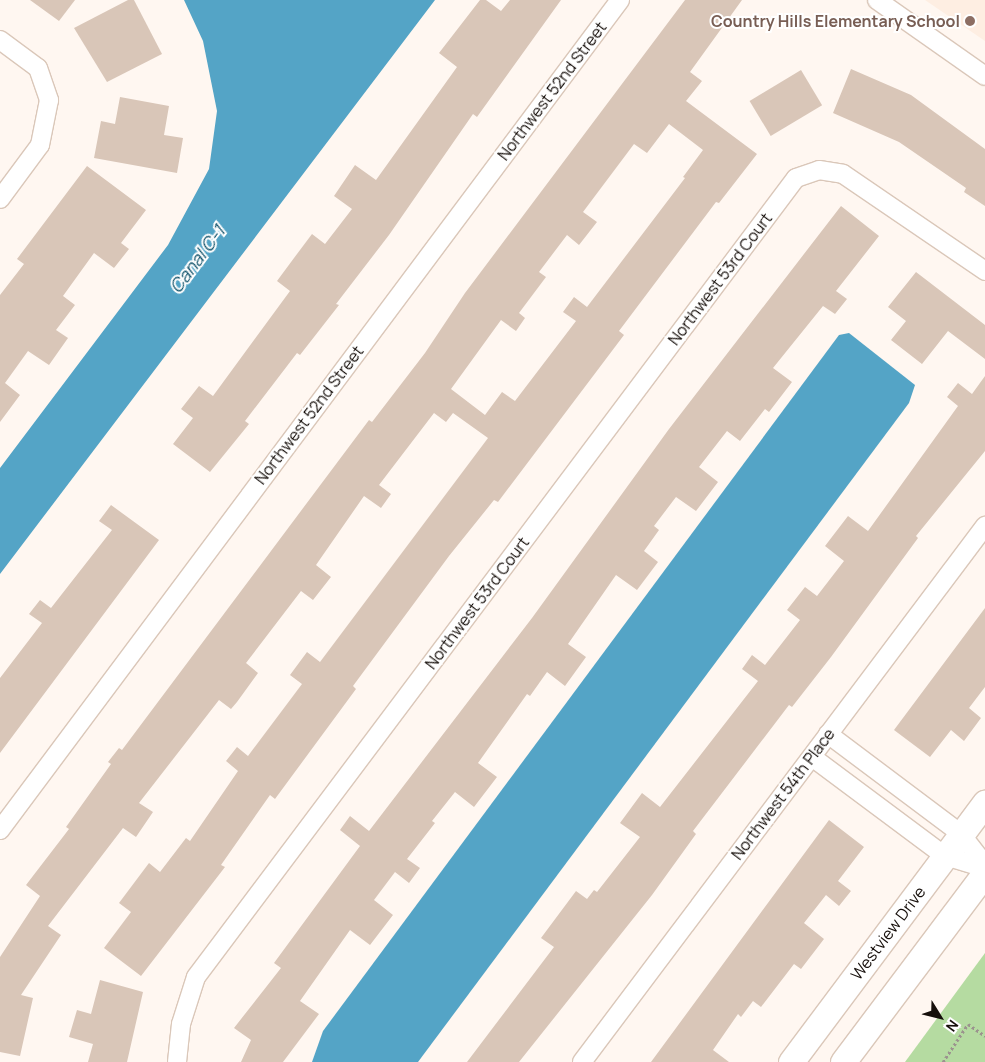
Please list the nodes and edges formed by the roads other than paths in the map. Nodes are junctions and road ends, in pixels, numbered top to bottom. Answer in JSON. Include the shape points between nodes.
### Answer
{"nodes":[{"id":1,"x":620,"y":0,"type":"edge"},
{"id":2,"x":877,"y":0,"type":"edge"},
{"id":3,"x":0,"y":40,"type":"edge"},
{"id":4,"x":985,"y":76,"type":"edge"},
{"id":5,"x":0,"y":199,"type":"edge"},
{"id":6,"x":985,"y":271,"type":"edge"},
{"id":7,"x":985,"y":526,"type":"edge"},
{"id":8,"x":828,"y":734,"type":"junction"},
{"id":9,"x":812,"y":756,"type":"junction"},
{"id":10,"x":985,"y":803,"type":"edge"},
{"id":11,"x":0,"y":830,"type":"edge"},
{"id":12,"x":962,"y":834,"type":"junction"},
{"id":13,"x":945,"y":856,"type":"junction"},
{"id":14,"x":985,"y":867,"type":"edge"},
{"id":15,"x":985,"y":873,"type":"edge"},
{"id":16,"x":176,"y":1062,"type":"edge"},
{"id":17,"x":582,"y":1062,"type":"edge"},
{"id":18,"x":791,"y":1062,"type":"edge"},
{"id":19,"x":843,"y":1062,"type":"edge"}],
"edges":[{"from":1,"to":11,"type":"street","name":"Northwest 52nd Street"},
{"from":2,"to":4,"type":"street"},
{"from":3,"to":5,"type":"street","via":[[38,68],[49,100],[40,145]]},
{"from":6,"to":16,"type":"street","name":"Northwest 53rd Court","via":[[843,174],[819,170],[796,178],[196,976],[181,1024]]},
{"from":7,"to":8,"type":"street","name":"Northwest 54th Place"},
{"from":8,"to":9,"type":"street","name":"Northwest 54th Place"},
{"from":8,"to":12,"type":"street"},
{"from":9,"to":13,"type":"street"},
{"from":9,"to":17,"type":"street","name":"Northwest 54th Place"},
{"from":10,"to":12,"type":"street","name":"Westview Drive"},
{"from":12,"to":13,"type":"street","name":"Westview Drive"},
{"from":12,"to":14,"type":"street"},
{"from":13,"to":14,"type":"street"},
{"from":13,"to":18,"type":"street","name":"Westview Drive"},
{"from":15,"to":19,"type":"street"}]}
